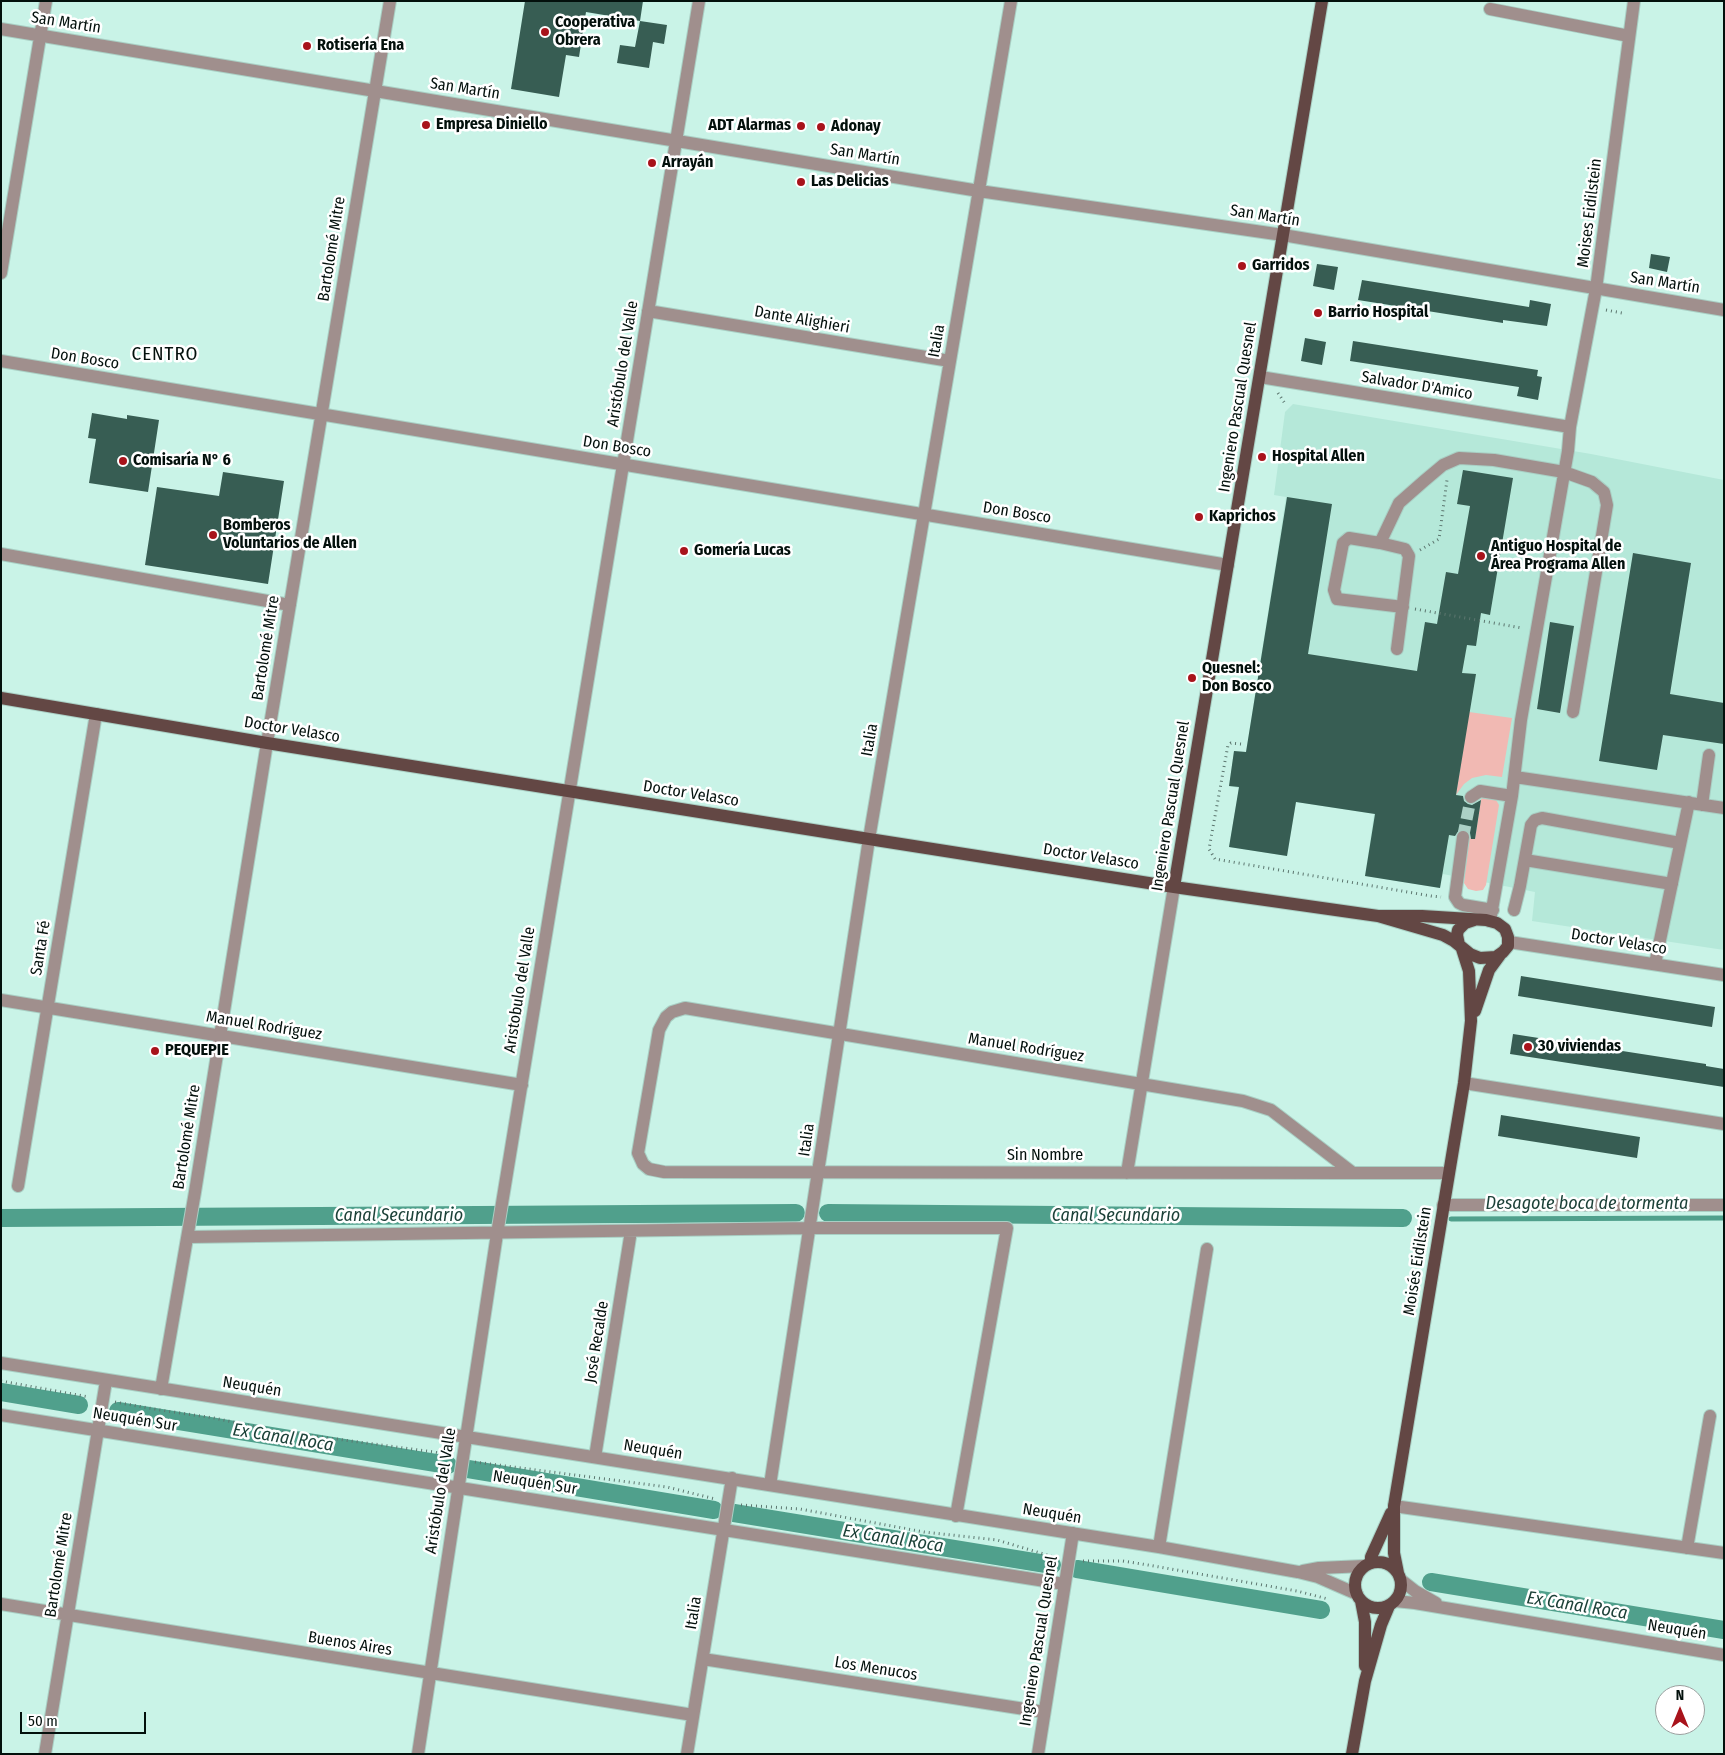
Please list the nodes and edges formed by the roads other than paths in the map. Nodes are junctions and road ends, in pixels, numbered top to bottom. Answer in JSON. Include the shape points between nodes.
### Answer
{"nodes":[{"id":1,"x":46,"y":1,"type":"edge"},
{"id":2,"x":390,"y":1,"type":"edge"},
{"id":3,"x":699,"y":1,"type":"edge"},
{"id":4,"x":1011,"y":1,"type":"edge"},
{"id":5,"x":1322,"y":1,"type":"edge"},
{"id":6,"x":1634,"y":1,"type":"edge"},
{"id":7,"x":1490,"y":9,"type":"dead end"},
{"id":8,"x":1,"y":29,"type":"edge"},
{"id":9,"x":40,"y":36,"type":"junction"},
{"id":10,"x":1629,"y":36,"type":"junction"},
{"id":11,"x":375,"y":91,"type":"junction"},
{"id":12,"x":676,"y":141,"type":"junction"},
{"id":13,"x":979,"y":191,"type":"junction"},
{"id":14,"x":1283,"y":235,"type":"junction"},
{"id":15,"x":1,"y":273,"type":"edge"},
{"id":16,"x":1596,"y":289,"type":"junction"},
{"id":17,"x":1724,"y":310,"type":"edge"},
{"id":18,"x":648,"y":311,"type":"junction"},
{"id":19,"x":1,"y":361,"type":"edge"},
{"id":20,"x":950,"y":362,"type":"junction"},
{"id":21,"x":1260,"y":377,"type":"junction"},
{"id":22,"x":321,"y":414,"type":"junction"},
{"id":23,"x":1570,"y":427,"type":"junction"},
{"id":24,"x":623,"y":464,"type":"junction"},
{"id":25,"x":1564,"y":472,"type":"junction"},
{"id":26,"x":924,"y":514,"type":"junction"},
{"id":27,"x":1380,"y":543,"type":"junction"},
{"id":28,"x":1,"y":554,"type":"edge"},
{"id":29,"x":1228,"y":565,"type":"junction"},
{"id":30,"x":290,"y":605,"type":"junction"},
{"id":31,"x":1402,"y":607,"type":"junction"},
{"id":32,"x":1397,"y":650,"type":"dead end"},
{"id":33,"x":1,"y":698,"type":"edge"},
{"id":34,"x":1573,"y":712,"type":"dead end"},
{"id":35,"x":96,"y":714,"type":"junction"},
{"id":36,"x":267,"y":743,"type":"junction"},
{"id":37,"x":1709,"y":755,"type":"dead end"},
{"id":38,"x":1515,"y":776,"type":"junction"},
{"id":39,"x":569,"y":791,"type":"junction"},
{"id":40,"x":1512,"y":796,"type":"junction"},
{"id":41,"x":1470,"y":797,"type":"dead end"},
{"id":42,"x":1689,"y":802,"type":"junction"},
{"id":43,"x":1702,"y":805,"type":"junction"},
{"id":44,"x":1724,"y":808,"type":"edge"},
{"id":45,"x":1463,"y":837,"type":"tunnel mouth"},
{"id":46,"x":869,"y":839,"type":"junction"},
{"id":47,"x":1680,"y":843,"type":"junction"},
{"id":48,"x":1525,"y":860,"type":"junction"},
{"id":49,"x":1672,"y":884,"type":"junction"},
{"id":50,"x":1174,"y":887,"type":"junction"},
{"id":51,"x":1514,"y":910,"type":"dead end"},
{"id":52,"x":1492,"y":915,"type":"junction"},
{"id":53,"x":1378,"y":916,"type":"junction"},
{"id":54,"x":1474,"y":920,"type":"junction"},
{"id":55,"x":1509,"y":942,"type":"junction"},
{"id":56,"x":1461,"y":947,"type":"junction"},
{"id":57,"x":1500,"y":955,"type":"junction"},
{"id":58,"x":1655,"y":964,"type":"junction"},
{"id":59,"x":1724,"y":974,"type":"edge"},
{"id":60,"x":1,"y":1000,"type":"edge"},
{"id":61,"x":48,"y":1007,"type":"junction"},
{"id":62,"x":1471,"y":1021,"type":"junction"},
{"id":63,"x":839,"y":1034,"type":"junction"},
{"id":64,"x":220,"y":1035,"type":"junction"},
{"id":65,"x":1464,"y":1082,"type":"junction"},
{"id":66,"x":1142,"y":1084,"type":"junction"},
{"id":67,"x":522,"y":1085,"type":"junction"},
{"id":68,"x":1724,"y":1124,"type":"edge"},
{"id":69,"x":644,"y":1164,"type":"joint"},
{"id":70,"x":819,"y":1172,"type":"junction"},
{"id":71,"x":1127,"y":1173,"type":"junction"},
{"id":72,"x":1353,"y":1173,"type":"junction"},
{"id":73,"x":1448,"y":1173,"type":"junction"},
{"id":74,"x":18,"y":1186,"type":"dead end"},
{"id":75,"x":504,"y":1195,"type":"joint"},
{"id":76,"x":1443,"y":1205,"type":"junction"},
{"id":77,"x":1724,"y":1205,"type":"edge"},
{"id":78,"x":810,"y":1228,"type":"junction"},
{"id":79,"x":631,"y":1231,"type":"junction"},
{"id":80,"x":497,"y":1234,"type":"junction"},
{"id":81,"x":188,"y":1237,"type":"junction"},
{"id":82,"x":1207,"y":1249,"type":"dead end"},
{"id":83,"x":1,"y":1363,"type":"edge"},
{"id":84,"x":106,"y":1381,"type":"junction"},
{"id":85,"x":161,"y":1389,"type":"junction"},
{"id":86,"x":1,"y":1415,"type":"edge"},
{"id":87,"x":1710,"y":1416,"type":"dead end"},
{"id":88,"x":98,"y":1430,"type":"junction"},
{"id":89,"x":466,"y":1437,"type":"junction"},
{"id":90,"x":595,"y":1457,"type":"junction"},
{"id":91,"x":732,"y":1478,"type":"junction"},
{"id":92,"x":770,"y":1486,"type":"junction"},
{"id":93,"x":458,"y":1488,"type":"junction"},
{"id":94,"x":1394,"y":1506,"type":"junction"},
{"id":95,"x":956,"y":1516,"type":"junction"},
{"id":96,"x":724,"y":1530,"type":"junction"},
{"id":97,"x":1073,"y":1533,"type":"junction"},
{"id":98,"x":1159,"y":1547,"type":"junction"},
{"id":99,"x":1687,"y":1548,"type":"junction"},
{"id":100,"x":1724,"y":1553,"type":"edge"},
{"id":101,"x":1368,"y":1565,"type":"junction"},
{"id":102,"x":1298,"y":1572,"type":"junction"},
{"id":103,"x":1400,"y":1576,"type":"junction"},
{"id":104,"x":1064,"y":1584,"type":"junction"},
{"id":105,"x":1359,"y":1597,"type":"junction"},
{"id":106,"x":1,"y":1604,"type":"edge"},
{"id":107,"x":1392,"y":1604,"type":"junction"},
{"id":108,"x":1447,"y":1608,"type":"junction"},
{"id":109,"x":68,"y":1615,"type":"junction"},
{"id":110,"x":1724,"y":1655,"type":"edge"},
{"id":111,"x":703,"y":1659,"type":"junction"},
{"id":112,"x":430,"y":1673,"type":"junction"},
{"id":113,"x":1365,"y":1681,"type":"junction"},
{"id":114,"x":1044,"y":1712,"type":"junction"},
{"id":115,"x":694,"y":1715,"type":"junction"},
{"id":116,"x":45,"y":1754,"type":"edge"},
{"id":117,"x":418,"y":1754,"type":"edge"},
{"id":118,"x":687,"y":1754,"type":"edge"},
{"id":119,"x":1038,"y":1754,"type":"edge"},
{"id":120,"x":1352,"y":1754,"type":"edge"}],
"edges":[{"from":1,"to":9,"type":"street"},
{"from":2,"to":11,"type":"street","name":"Bartolomé Mitre"},
{"from":3,"to":12,"type":"street","name":"Aristóbulo del Valle"},
{"from":4,"to":13,"type":"street","name":"Italia"},
{"from":5,"to":14,"type":"main road","name":"Ingeniero Pascual Quesnel"},
{"from":6,"to":10,"type":"street","name":"Moises Eidilstein"},
{"from":7,"to":10,"type":"street"},
{"from":8,"to":9,"type":"street","name":"San Martín"},
{"from":9,"to":11,"type":"street","name":"San Martín"},
{"from":9,"to":15,"type":"street"},
{"from":10,"to":16,"type":"street","name":"Moises Eidilstein"},
{"from":11,"to":12,"type":"street","name":"San Martín"},
{"from":11,"to":22,"type":"street","name":"Bartolomé Mitre"},
{"from":12,"to":13,"type":"street","name":"San Martín"},
{"from":12,"to":18,"type":"street","name":"Aristóbulo del Valle"},
{"from":13,"to":14,"type":"street","name":"San Martín"},
{"from":13,"to":20,"type":"street","name":"Italia"},
{"from":14,"to":16,"type":"street","name":"San Martín"},
{"from":14,"to":21,"type":"main road","name":"Ingeniero Pascual Quesnel"},
{"from":16,"to":17,"type":"street","name":"San Martín"},
{"from":16,"to":23,"type":"street","name":"Moises Eidilstein"},
{"from":18,"to":20,"type":"street","name":"Dante Alighieri"},
{"from":18,"to":24,"type":"street","name":"Aristóbulo del Valle"},
{"from":19,"to":22,"type":"street","name":"Don Bosco"},
{"from":20,"to":26,"type":"street","name":"Italia"},
{"from":21,"to":23,"type":"street","name":"Salvador D'Amico"},
{"from":21,"to":29,"type":"main road","name":"Ingeniero Pascual Quesnel"},
{"from":22,"to":24,"type":"street","name":"Don Bosco"},
{"from":22,"to":30,"type":"street","name":"Bartolomé Mitre"},
{"from":23,"to":25,"type":"street","name":"Moises Eidilstein"},
{"from":24,"to":26,"type":"street","name":"Don Bosco"},
{"from":24,"to":39,"type":"street","name":"Aristóbulo del Valle"},
{"from":25,"to":27,"type":"street","via":[[1494,460],[1459,458],[1443,465],[1399,503]]},
{"from":25,"to":34,"type":"street","via":[[1592,482],[1604,492],[1607,505]]},
{"from":25,"to":38,"type":"street","name":"Moises Eidilstein","via":[[1521,720]]},
{"from":26,"to":29,"type":"street","name":"Don Bosco"},
{"from":26,"to":46,"type":"street","name":"Italia"},
{"from":27,"to":31,"type":"street","via":[[1405,549],[1409,556]]},
{"from":27,"to":31,"type":"street","via":[[1349,538],[1343,543],[1334,590],[1337,599]]},
{"from":28,"to":30,"type":"street"},
{"from":29,"to":50,"type":"main road","name":"Ingeniero Pascual Quesnel"},
{"from":30,"to":36,"type":"street","name":"Bartolomé Mitre"},
{"from":31,"to":32,"type":"street"},
{"from":33,"to":35,"type":"main road","name":"Doctor Velasco"},
{"from":35,"to":36,"type":"main road","name":"Doctor Velasco"},
{"from":35,"to":61,"type":"street","name":"Santa Fé"},
{"from":36,"to":39,"type":"main road","name":"Doctor Velasco"},
{"from":36,"to":64,"type":"street","name":"Bartolomé Mitre"},
{"from":37,"to":43,"type":"street"},
{"from":38,"to":40,"type":"street","name":"Moises Eidilstein"},
{"from":38,"to":42,"type":"street"},
{"from":39,"to":46,"type":"main road","name":"Doctor Velasco"},
{"from":39,"to":67,"type":"street","name":"Aristobulo del Valle"},
{"from":40,"to":41,"type":"street","via":[[1480,791]]},
{"from":40,"to":52,"type":"street","name":"Moises Eidilstein"},
{"from":42,"to":43,"type":"street"},
{"from":42,"to":47,"type":"street"},
{"from":43,"to":44,"type":"street"},
{"from":45,"to":52,"type":"street","via":[[1454,897],[1463,905]]},
{"from":46,"to":50,"type":"main road","name":"Doctor Velasco"},
{"from":46,"to":63,"type":"street","name":"Italia"},
{"from":47,"to":48,"type":"street","via":[[1542,818],[1531,824]]},
{"from":47,"to":49,"type":"street"},
{"from":48,"to":49,"type":"street"},
{"from":48,"to":51,"type":"street"},
{"from":49,"to":58,"type":"street"},
{"from":50,"to":53,"type":"main road","name":"Doctor Velasco"},
{"from":50,"to":66,"type":"street","name":"Ingeniero Pascual Quesnel"},
{"from":52,"to":54,"type":"main road","name":"Doctor Velasco"},
{"from":52,"to":55,"type":"main road","via":[[1505,929]]},
{"from":53,"to":54,"type":"main road","name":"Doctor Velasco"},
{"from":53,"to":56,"type":"main road","name":"Doctor Velasco","via":[[1443,935]]},
{"from":54,"to":56,"type":"main road","via":[[1458,930]]},
{"from":55,"to":57,"type":"main road"},
{"from":55,"to":58,"type":"street","name":"Doctor Velasco"},
{"from":56,"to":57,"type":"main road","name":"Doctor Velasco","via":[[1480,958]]},
{"from":56,"to":62,"type":"main road","name":"Moisés Eidilstein","via":[[1469,971]]},
{"from":57,"to":62,"type":"main road","name":"Moisés Eidilstein","via":[[1489,970]]},
{"from":58,"to":59,"type":"street","name":"Doctor Velasco"},
{"from":60,"to":61,"type":"street","name":"Manuel Rodríguez"},
{"from":61,"to":64,"type":"street","name":"Manuel Rodríguez"},
{"from":61,"to":74,"type":"street","name":"Santa Fé"},
{"from":62,"to":65,"type":"main road","name":"Moisés Eidilstein"},
{"from":63,"to":66,"type":"street","name":"Manuel Rodríguez"},
{"from":63,"to":69,"type":"street","name":"Manuel Rodríguez","via":[[693,1009],[672,1012],[659,1030],[638,1153]]},
{"from":63,"to":70,"type":"street","name":"Italia"},
{"from":64,"to":67,"type":"street","name":"Manuel Rodríguez"},
{"from":64,"to":81,"type":"street","name":"Bartolomé Mitre"},
{"from":65,"to":68,"type":"street"},
{"from":65,"to":73,"type":"main road","name":"Moisés Eidilstein"},
{"from":66,"to":71,"type":"street","name":"Ingeniero Pascual Quesnel"},
{"from":66,"to":72,"type":"street","name":"Manuel Rodríguez","via":[[1243,1101],[1271,1110]]},
{"from":67,"to":75,"type":"street","name":"Aristobulo del Valle"},
{"from":69,"to":70,"type":"street","name":"Sin Nombre","via":[[649,1169],[664,1172]]},
{"from":70,"to":71,"type":"street","name":"Sin Nombre"},
{"from":70,"to":78,"type":"street","name":"Italia"},
{"from":71,"to":72,"type":"street","name":"Sin Nombre"},
{"from":72,"to":73,"type":"street","name":"Sin Nombre"},
{"from":73,"to":76,"type":"main road","name":"Moisés Eidilstein"},
{"from":75,"to":80,"type":"street","name":"Aristóbulo del Valle"},
{"from":76,"to":77,"type":"street"},
{"from":76,"to":94,"type":"main road","name":"Moisés Eidilstein"},
{"from":78,"to":79,"type":"street"},
{"from":78,"to":92,"type":"street","name":"Italia"},
{"from":78,"to":95,"type":"street","via":[[1007,1228]]},
{"from":79,"to":80,"type":"street"},
{"from":79,"to":90,"type":"street","name":"José Recalde"},
{"from":80,"to":81,"type":"street"},
{"from":80,"to":89,"type":"street","name":"Aristóbulo del Valle"},
{"from":81,"to":85,"type":"street","name":"Bartolomé Mitre"},
{"from":82,"to":98,"type":"street"},
{"from":83,"to":84,"type":"street","name":"Neuquén"},
{"from":84,"to":85,"type":"street","name":"Neuquén"},
{"from":84,"to":88,"type":"street","name":"Bartolomé Mitre"},
{"from":85,"to":89,"type":"street","name":"Neuquén"},
{"from":86,"to":88,"type":"street","name":"Neuquén Sur"},
{"from":87,"to":99,"type":"street"},
{"from":88,"to":93,"type":"street","name":"Neuquén Sur"},
{"from":88,"to":109,"type":"street","name":"Bartolomé Mitre"},
{"from":89,"to":90,"type":"street","name":"Neuquén"},
{"from":89,"to":93,"type":"street","name":"Aristóbulo del Valle"},
{"from":90,"to":91,"type":"street","name":"Neuquén"},
{"from":91,"to":92,"type":"street","name":"Neuquén"},
{"from":91,"to":96,"type":"street","name":"Italia"},
{"from":92,"to":95,"type":"street","name":"Neuquén"},
{"from":93,"to":96,"type":"street","name":"Neuquén Sur"},
{"from":93,"to":112,"type":"street","name":"Aristóbulo del Valle"},
{"from":94,"to":99,"type":"street"},
{"from":94,"to":101,"type":"main road","name":"Moisés Eidilstein"},
{"from":94,"to":103,"type":"main road","name":"Moisés Eidilstein","via":[[1394,1553]]},
{"from":95,"to":97,"type":"street","name":"Neuquén"},
{"from":96,"to":104,"type":"street","name":"Neuquén Sur"},
{"from":96,"to":111,"type":"street","name":"Italia"},
{"from":97,"to":98,"type":"street","name":"Neuquén"},
{"from":97,"to":104,"type":"street","name":"Ingeniero Pascual Quesnel"},
{"from":98,"to":102,"type":"street","name":"Neuquén"},
{"from":99,"to":100,"type":"street"},
{"from":101,"to":102,"type":"street","name":"Neuquén"},
{"from":101,"to":103,"type":"main road","via":[[1386,1563]]},
{"from":101,"to":105,"type":"main road","name":"Moisés Eidilstein","via":[[1356,1579]]},
{"from":102,"to":105,"type":"street","name":"Neuquén","via":[[1318,1577]]},
{"from":103,"to":107,"type":"main road","name":"Moisés Eidilstein","via":[[1400,1595]]},
{"from":103,"to":108,"type":"street","name":"Neuquén","via":[[1415,1591]]},
{"from":104,"to":114,"type":"street","name":"Ingeniero Pascual Quesnel"},
{"from":105,"to":107,"type":"main road","via":[[1374,1608]]},
{"from":105,"to":113,"type":"main road","name":"Moisés Eidilstein","via":[[1365,1622]]},
{"from":106,"to":109,"type":"street","name":"Buenos Aires"},
{"from":107,"to":108,"type":"street","name":"Neuquén","via":[[1409,1602]]},
{"from":107,"to":113,"type":"main road","name":"Moisés Eidilstein","via":[[1381,1625]]},
{"from":108,"to":110,"type":"street","name":"Neuquén"},
{"from":109,"to":112,"type":"street","name":"Buenos Aires"},
{"from":109,"to":116,"type":"street","name":"Bartolomé Mitre"},
{"from":111,"to":114,"type":"street","name":"Los Menucos"},
{"from":111,"to":115,"type":"street","name":"Italia"},
{"from":112,"to":115,"type":"street","name":"Buenos Aires"},
{"from":112,"to":117,"type":"street","name":"Aristóbulo del Valle"},
{"from":113,"to":120,"type":"main road"},
{"from":114,"to":119,"type":"street","name":"Ingeniero Pascual Quesnel"},
{"from":115,"to":118,"type":"street","name":"Italia"}]}
